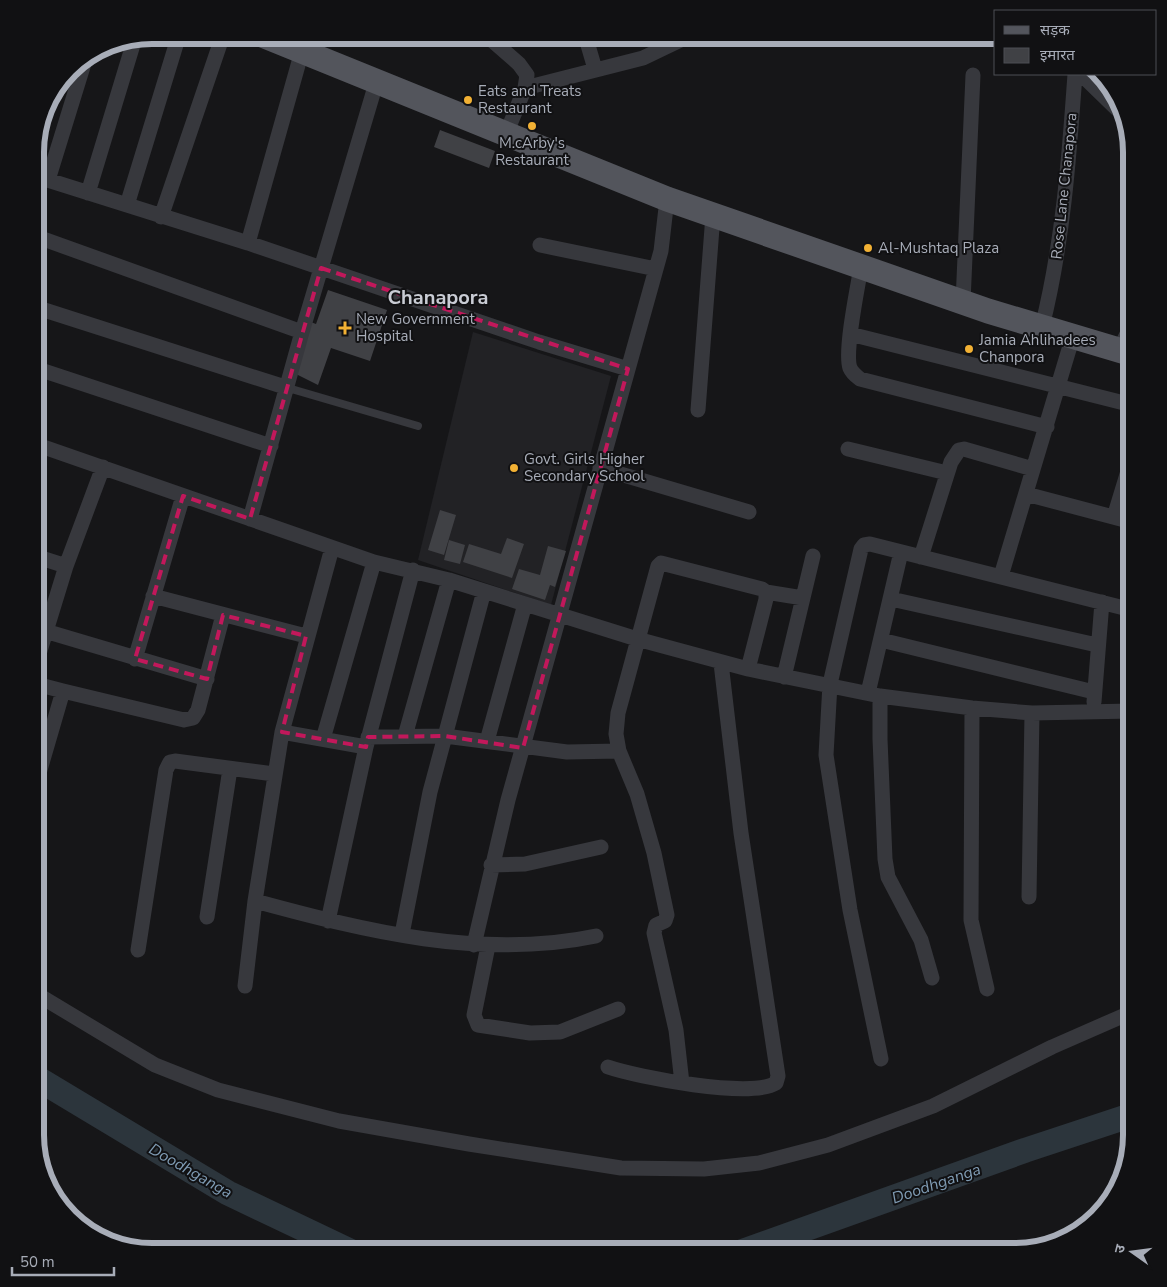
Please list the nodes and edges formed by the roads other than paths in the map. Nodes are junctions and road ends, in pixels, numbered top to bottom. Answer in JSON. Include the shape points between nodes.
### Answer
{"nodes":[{"id":1,"x":177,"y":44,"type":"edge"},
{"id":2,"x":220,"y":44,"type":"edge"},
{"id":3,"x":284,"y":44,"type":"edge"},
{"id":4,"x":496,"y":44,"type":"edge"},
{"id":5,"x":588,"y":44,"type":"edge"},
{"id":6,"x":673,"y":44,"type":"edge"},
{"id":7,"x":133,"y":46,"type":"edge"},
{"id":8,"x":302,"y":51,"type":"junction"},
{"id":9,"x":595,"y":68,"type":"junction"},
{"id":10,"x":81,"y":70,"type":"edge"},
{"id":11,"x":973,"y":75,"type":"dead end"},
{"id":12,"x":1074,"y":75,"type":"edge"},
{"id":13,"x":1082,"y":75,"type":"edge"},
{"id":14,"x":377,"y":80,"type":"junction"},
{"id":15,"x":525,"y":88,"type":"junction"},
{"id":16,"x":1111,"y":103,"type":"edge"},
{"id":17,"x":506,"y":134,"type":"junction"},
{"id":18,"x":44,"y":172,"type":"edge"},
{"id":19,"x":44,"y":179,"type":"edge"},
{"id":20,"x":88,"y":193,"type":"junction"},
{"id":21,"x":667,"y":199,"type":"junction"},
{"id":22,"x":127,"y":205,"type":"junction"},
{"id":23,"x":713,"y":215,"type":"junction"},
{"id":24,"x":161,"y":217,"type":"junction"},
{"id":25,"x":44,"y":239,"type":"edge"},
{"id":26,"x":248,"y":243,"type":"junction"},
{"id":27,"x":540,"y":244,"type":"dead end"},
{"id":28,"x":861,"y":267,"type":"junction"},
{"id":29,"x":322,"y":268,"type":"junction"},
{"id":30,"x":656,"y":269,"type":"junction"},
{"id":31,"x":963,"y":302,"type":"junction"},
{"id":32,"x":44,"y":310,"type":"edge"},
{"id":33,"x":1042,"y":327,"type":"junction"},
{"id":34,"x":302,"y":332,"type":"junction"},
{"id":35,"x":850,"y":334,"type":"junction"},
{"id":36,"x":1073,"y":336,"type":"junction"},
{"id":37,"x":1123,"y":351,"type":"edge"},
{"id":38,"x":628,"y":369,"type":"junction"},
{"id":39,"x":44,"y":371,"type":"edge"},
{"id":40,"x":1058,"y":386,"type":"junction"},
{"id":41,"x":288,"y":388,"type":"junction"},
{"id":42,"x":1123,"y":404,"type":"edge"},
{"id":43,"x":698,"y":410,"type":"dead end"},
{"id":44,"x":418,"y":426,"type":"dead end"},
{"id":45,"x":1047,"y":428,"type":"junction"},
{"id":46,"x":271,"y":446,"type":"junction"},
{"id":47,"x":44,"y":447,"type":"edge"},
{"id":48,"x":848,"y":449,"type":"dead end"},
{"id":49,"x":103,"y":467,"type":"junction"},
{"id":50,"x":600,"y":468,"type":"junction"},
{"id":51,"x":1033,"y":469,"type":"junction"},
{"id":52,"x":947,"y":473,"type":"junction"},
{"id":53,"x":1026,"y":494,"type":"junction"},
{"id":54,"x":184,"y":496,"type":"junction"},
{"id":55,"x":1123,"y":498,"type":"edge"},
{"id":56,"x":749,"y":512,"type":"dead end"},
{"id":57,"x":1114,"y":517,"type":"junction"},
{"id":58,"x":250,"y":519,"type":"junction"},
{"id":59,"x":1123,"y":520,"type":"edge"},
{"id":60,"x":332,"y":548,"type":"junction"},
{"id":61,"x":901,"y":552,"type":"junction"},
{"id":62,"x":813,"y":556,"type":"dead end"},
{"id":63,"x":921,"y":557,"type":"junction"},
{"id":64,"x":44,"y":559,"type":"edge"},
{"id":65,"x":374,"y":562,"type":"junction"},
{"id":66,"x":66,"y":566,"type":"junction"},
{"id":67,"x":413,"y":570,"type":"junction"},
{"id":68,"x":1001,"y":576,"type":"junction"},
{"id":69,"x":449,"y":580,"type":"junction"},
{"id":70,"x":484,"y":591,"type":"junction"},
{"id":71,"x":766,"y":592,"type":"junction"},
{"id":72,"x":153,"y":596,"type":"junction"},
{"id":73,"x":803,"y":598,"type":"junction"},
{"id":74,"x":892,"y":599,"type":"junction"},
{"id":75,"x":1102,"y":602,"type":"junction"},
{"id":76,"x":525,"y":604,"type":"junction"},
{"id":77,"x":1123,"y":608,"type":"edge"},
{"id":78,"x":224,"y":615,"type":"junction"},
{"id":79,"x":561,"y":616,"type":"junction"},
{"id":80,"x":45,"y":631,"type":"junction"},
{"id":81,"x":44,"y":635,"type":"edge"},
{"id":82,"x":306,"y":636,"type":"junction"},
{"id":83,"x":637,"y":640,"type":"junction"},
{"id":84,"x":882,"y":640,"type":"junction"},
{"id":85,"x":1097,"y":645,"type":"junction"},
{"id":86,"x":135,"y":659,"type":"junction"},
{"id":87,"x":721,"y":662,"type":"junction"},
{"id":88,"x":748,"y":669,"type":"junction"},
{"id":89,"x":784,"y":677,"type":"junction"},
{"id":90,"x":207,"y":679,"type":"junction"},
{"id":91,"x":830,"y":684,"type":"junction"},
{"id":92,"x":44,"y":685,"type":"edge"},
{"id":93,"x":63,"y":691,"type":"junction"},
{"id":94,"x":1094,"y":692,"type":"junction"},
{"id":95,"x":874,"y":695,"type":"junction"},
{"id":96,"x":972,"y":708,"type":"junction"},
{"id":97,"x":1094,"y":711,"type":"junction"},
{"id":98,"x":1123,"y":711,"type":"edge"},
{"id":99,"x":1032,"y":713,"type":"junction"},
{"id":100,"x":282,"y":732,"type":"junction"},
{"id":101,"x":405,"y":736,"type":"junction"},
{"id":102,"x":445,"y":736,"type":"junction"},
{"id":103,"x":323,"y":739,"type":"junction"},
{"id":104,"x":487,"y":741,"type":"junction"},
{"id":105,"x":367,"y":742,"type":"junction"},
{"id":106,"x":523,"y":748,"type":"junction"},
{"id":107,"x":619,"y":751,"type":"junction"},
{"id":108,"x":44,"y":756,"type":"edge"},
{"id":109,"x":230,"y":769,"type":"junction"},
{"id":110,"x":274,"y":774,"type":"junction"},
{"id":111,"x":601,"y":847,"type":"dead end"},
{"id":112,"x":491,"y":865,"type":"junction"},
{"id":113,"x":1029,"y":897,"type":"dead end"},
{"id":114,"x":255,"y":902,"type":"junction"},
{"id":115,"x":207,"y":917,"type":"dead end"},
{"id":116,"x":328,"y":921,"type":"junction"},
{"id":117,"x":402,"y":934,"type":"junction"},
{"id":118,"x":596,"y":936,"type":"dead end"},
{"id":119,"x":481,"y":945,"type":"junction"},
{"id":120,"x":138,"y":950,"type":"dead end"},
{"id":121,"x":932,"y":978,"type":"dead end"},
{"id":122,"x":244,"y":986,"type":"dead end"},
{"id":123,"x":987,"y":989,"type":"dead end"},
{"id":124,"x":44,"y":998,"type":"edge"},
{"id":125,"x":618,"y":1009,"type":"dead end"},
{"id":126,"x":1123,"y":1016,"type":"edge"},
{"id":127,"x":881,"y":1059,"type":"dead end"},
{"id":128,"x":608,"y":1067,"type":"dead end"},
{"id":129,"x":682,"y":1083,"type":"junction"}],
"edges":[{"from":1,"to":22,"type":"street"},
{"from":2,"to":24,"type":"street"},
{"from":3,"to":8,"type":"main road"},
{"from":4,"to":15,"type":"street","via":[[524,70],[527,76]]},
{"from":5,"to":9,"type":"street"},
{"from":6,"to":9,"type":"street","via":[[643,58]]},
{"from":7,"to":20,"type":"street"},
{"from":8,"to":14,"type":"main road"},
{"from":8,"to":26,"type":"street"},
{"from":9,"to":15,"type":"street"},
{"from":10,"to":18,"type":"street"},
{"from":11,"to":31,"type":"street"},
{"from":12,"to":33,"type":"street","name":"Rose Lane Chanapora","via":[[1067,190],[1058,256]]},
{"from":13,"to":16,"type":"street"},
{"from":14,"to":17,"type":"main road"},
{"from":14,"to":29,"type":"street"},
{"from":15,"to":17,"type":"street"},
{"from":17,"to":21,"type":"main road"},
{"from":19,"to":20,"type":"street"},
{"from":20,"to":22,"type":"street"},
{"from":21,"to":23,"type":"main road"},
{"from":21,"to":30,"type":"street"},
{"from":22,"to":24,"type":"street"},
{"from":23,"to":28,"type":"main road"},
{"from":23,"to":43,"type":"street"},
{"from":24,"to":26,"type":"street"},
{"from":25,"to":34,"type":"street"},
{"from":26,"to":29,"type":"street"},
{"from":27,"to":30,"type":"street"},
{"from":28,"to":31,"type":"main road"},
{"from":28,"to":35,"type":"street"},
{"from":29,"to":34,"type":"street"},
{"from":29,"to":38,"type":"street"},
{"from":30,"to":38,"type":"street"},
{"from":31,"to":33,"type":"main road"},
{"from":32,"to":41,"type":"street"},
{"from":33,"to":36,"type":"main road"},
{"from":34,"to":41,"type":"street"},
{"from":35,"to":40,"type":"street"},
{"from":35,"to":45,"type":"street","via":[[850,368],[860,379]]},
{"from":36,"to":37,"type":"main road"},
{"from":36,"to":40,"type":"street"},
{"from":38,"to":50,"type":"street"},
{"from":39,"to":46,"type":"street"},
{"from":40,"to":42,"type":"street"},
{"from":40,"to":45,"type":"street"},
{"from":41,"to":44,"type":"lane"},
{"from":41,"to":46,"type":"street"},
{"from":45,"to":51,"type":"street"},
{"from":46,"to":58,"type":"street"},
{"from":47,"to":49,"type":"street"},
{"from":48,"to":52,"type":"street"},
{"from":49,"to":54,"type":"street"},
{"from":49,"to":66,"type":"street"},
{"from":50,"to":56,"type":"street"},
{"from":50,"to":79,"type":"street"},
{"from":51,"to":52,"type":"street","via":[[964,449],[953,455]]},
{"from":51,"to":53,"type":"street"},
{"from":52,"to":63,"type":"street"},
{"from":53,"to":57,"type":"street"},
{"from":53,"to":68,"type":"street"},
{"from":54,"to":58,"type":"street"},
{"from":54,"to":72,"type":"street"},
{"from":55,"to":57,"type":"street"},
{"from":57,"to":59,"type":"street"},
{"from":58,"to":60,"type":"street"},
{"from":60,"to":65,"type":"street"},
{"from":60,"to":82,"type":"street"},
{"from":61,"to":63,"type":"street"},
{"from":61,"to":74,"type":"street"},
{"from":61,"to":91,"type":"street","via":[[870,544],[861,549]]},
{"from":62,"to":73,"type":"street"},
{"from":63,"to":68,"type":"street"},
{"from":64,"to":66,"type":"street"},
{"from":65,"to":67,"type":"street"},
{"from":65,"to":103,"type":"street"},
{"from":66,"to":80,"type":"street"},
{"from":67,"to":69,"type":"street"},
{"from":67,"to":105,"type":"street"},
{"from":68,"to":75,"type":"street"},
{"from":69,"to":70,"type":"street"},
{"from":69,"to":101,"type":"street"},
{"from":70,"to":76,"type":"street"},
{"from":70,"to":102,"type":"street"},
{"from":71,"to":73,"type":"street"},
{"from":71,"to":83,"type":"street","via":[[662,563],[658,566]]},
{"from":71,"to":88,"type":"street"},
{"from":72,"to":78,"type":"street"},
{"from":72,"to":86,"type":"street"},
{"from":73,"to":89,"type":"street"},
{"from":74,"to":84,"type":"street"},
{"from":74,"to":85,"type":"street"},
{"from":75,"to":77,"type":"street"},
{"from":75,"to":85,"type":"street"},
{"from":76,"to":79,"type":"street"},
{"from":76,"to":104,"type":"street"},
{"from":78,"to":82,"type":"street"},
{"from":78,"to":90,"type":"street"},
{"from":79,"to":83,"type":"street"},
{"from":79,"to":106,"type":"street"},
{"from":80,"to":81,"type":"street"},
{"from":80,"to":86,"type":"street"},
{"from":82,"to":100,"type":"street"},
{"from":83,"to":87,"type":"street"},
{"from":83,"to":107,"type":"street","via":[[618,712],[616,734]]},
{"from":84,"to":94,"type":"street"},
{"from":84,"to":95,"type":"street"},
{"from":85,"to":94,"type":"street"},
{"from":86,"to":90,"type":"street"},
{"from":87,"to":88,"type":"street"},
{"from":87,"to":129,"type":"street","via":[[741,833],[778,1076],[773,1085],[753,1087]]},
{"from":88,"to":89,"type":"street"},
{"from":89,"to":91,"type":"street"},
{"from":90,"to":93,"type":"street","via":[[198,710],[193,718],[184,720]]},
{"from":91,"to":95,"type":"street"},
{"from":91,"to":127,"type":"street","via":[[828,774],[852,919]]},
{"from":92,"to":93,"type":"street"},
{"from":93,"to":108,"type":"street"},
{"from":94,"to":97,"type":"street"},
{"from":95,"to":96,"type":"street"},
{"from":95,"to":121,"type":"street","via":[[880,739],[888,877],[919,935]]},
{"from":96,"to":99,"type":"street"},
{"from":96,"to":123,"type":"street","via":[[971,920]]},
{"from":97,"to":98,"type":"street"},
{"from":97,"to":99,"type":"street"},
{"from":99,"to":113,"type":"street"},
{"from":100,"to":103,"type":"street"},
{"from":100,"to":110,"type":"street"},
{"from":101,"to":102,"type":"street"},
{"from":101,"to":105,"type":"street"},
{"from":102,"to":104,"type":"street"},
{"from":102,"to":117,"type":"street","via":[[430,792]]},
{"from":103,"to":105,"type":"street"},
{"from":104,"to":106,"type":"street"},
{"from":105,"to":116,"type":"street"},
{"from":106,"to":107,"type":"street","via":[[567,752]]},
{"from":106,"to":112,"type":"street"},
{"from":107,"to":129,"type":"street","via":[[640,803],[667,915],[666,921],[656,925],[654,933],[676,1030]]},
{"from":109,"to":110,"type":"street"},
{"from":109,"to":115,"type":"street"},
{"from":109,"to":120,"type":"street","via":[[170,762],[166,770]]},
{"from":110,"to":114,"type":"street"},
{"from":111,"to":112,"type":"street","via":[[524,864]]},
{"from":112,"to":119,"type":"street"},
{"from":114,"to":116,"type":"street"},
{"from":114,"to":122,"type":"street"},
{"from":116,"to":117,"type":"street"},
{"from":117,"to":119,"type":"street"},
{"from":118,"to":119,"type":"street","via":[[538,945]]},
{"from":119,"to":125,"type":"street","via":[[474,1015],[478,1025],[530,1033],[560,1032]]},
{"from":124,"to":126,"type":"street","via":[[155,1065],[218,1090],[348,1122],[621,1168],[704,1169],[759,1163],[828,1145],[933,1106]]},
{"from":128,"to":129,"type":"street","via":[[628,1074]]}]}
